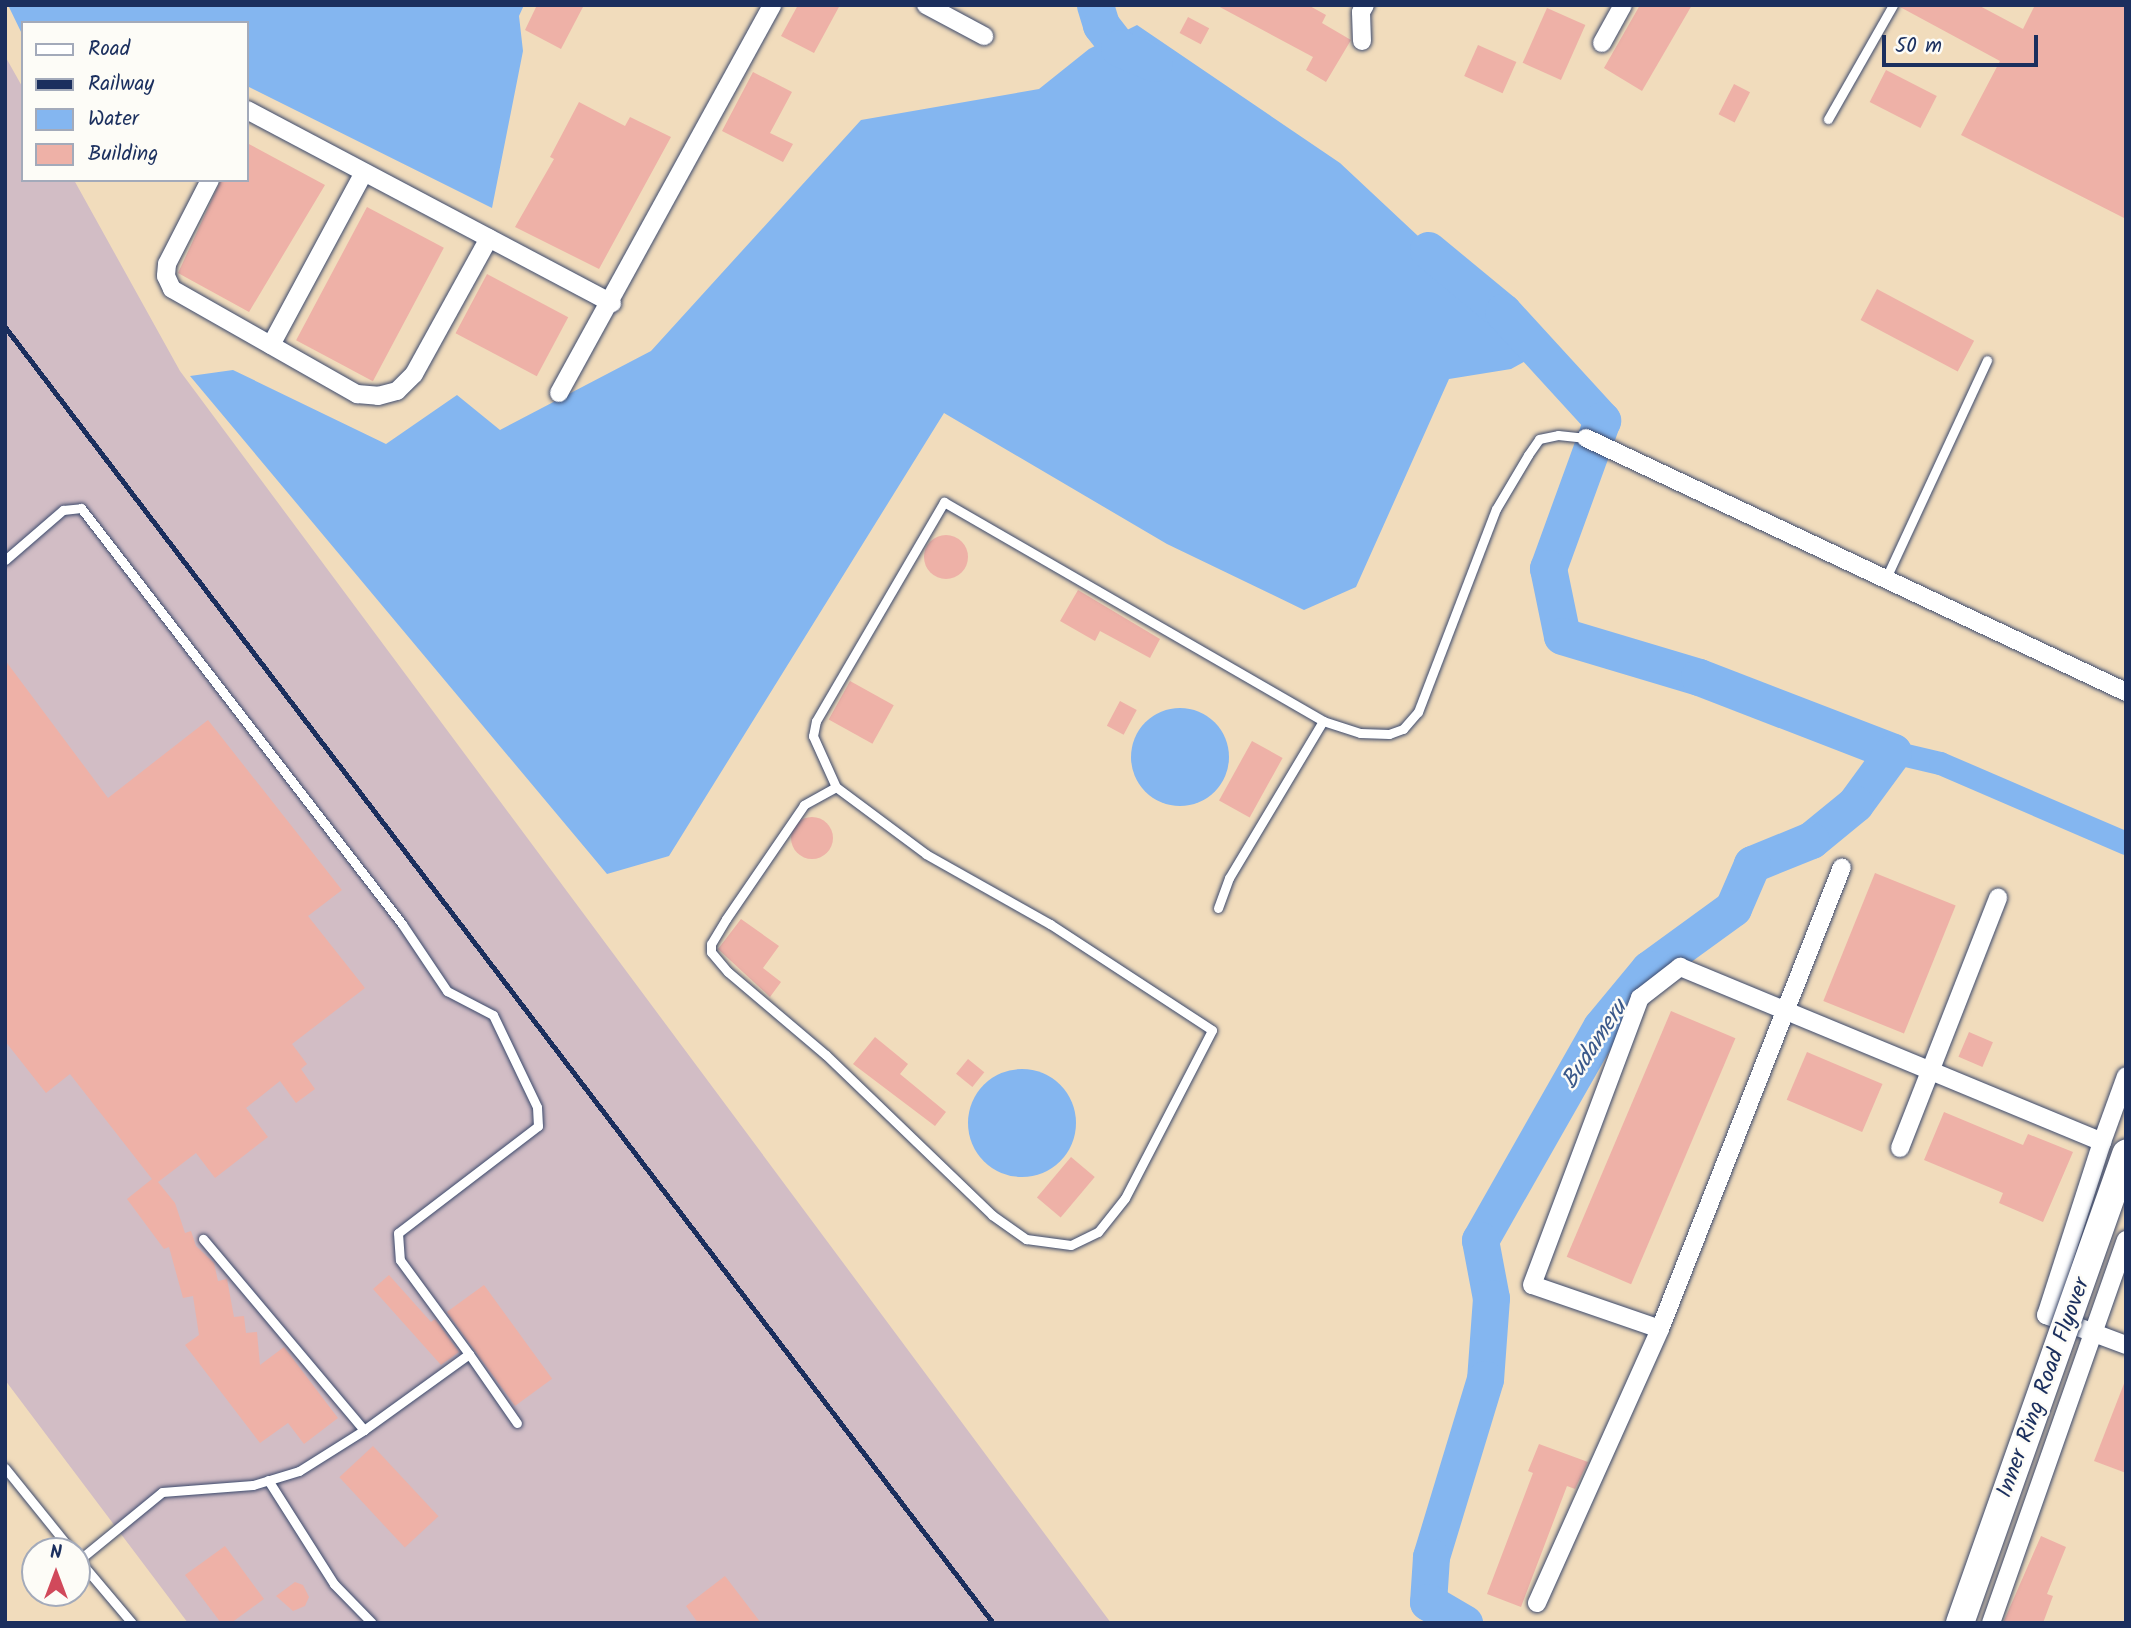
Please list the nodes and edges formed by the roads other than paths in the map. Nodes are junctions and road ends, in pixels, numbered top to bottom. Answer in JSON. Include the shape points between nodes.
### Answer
{"nodes":[{"id":1,"x":772,"y":5,"type":"edge"},
{"id":2,"x":926,"y":5,"type":"edge"},
{"id":3,"x":1623,"y":5,"type":"edge"},
{"id":4,"x":1893,"y":5,"type":"edge"},
{"id":5,"x":1358,"y":8,"type":"edge"},
{"id":6,"x":984,"y":36,"type":"dead end"},
{"id":7,"x":1362,"y":41,"type":"dead end"},
{"id":8,"x":1602,"y":43,"type":"dead end"},
{"id":9,"x":248,"y":111,"type":"edge"},
{"id":10,"x":1828,"y":119,"type":"dead end"},
{"id":11,"x":364,"y":172,"type":"junction"},
{"id":12,"x":209,"y":182,"type":"edge"},
{"id":13,"x":488,"y":238,"type":"junction"},
{"id":14,"x":612,"y":303,"type":"junction"},
{"id":15,"x":271,"y":345,"type":"junction"},
{"id":16,"x":1987,"y":359,"type":"dead end"},
{"id":17,"x":559,"y":393,"type":"dead end"},
{"id":18,"x":1586,"y":438,"type":"joint"},
{"id":19,"x":5,"y":560,"type":"edge"},
{"id":20,"x":1886,"y":578,"type":"junction"},
{"id":21,"x":2126,"y":692,"type":"edge"},
{"id":22,"x":1323,"y":721,"type":"junction"},
{"id":23,"x":836,"y":787,"type":"junction"},
{"id":24,"x":1842,"y":868,"type":"dead end"},
{"id":25,"x":1998,"y":898,"type":"dead end"},
{"id":26,"x":1218,"y":908,"type":"dead end"},
{"id":27,"x":1787,"y":1015,"type":"junction"},
{"id":28,"x":1931,"y":1072,"type":"junction"},
{"id":29,"x":2126,"y":1076,"type":"edge"},
{"id":30,"x":1900,"y":1148,"type":"dead end"},
{"id":31,"x":2114,"y":1148,"type":"edge"},
{"id":32,"x":204,"y":1239,"type":"dead end"},
{"id":33,"x":2126,"y":1240,"type":"edge"},
{"id":34,"x":1660,"y":1329,"type":"junction"},
{"id":35,"x":2093,"y":1331,"type":"junction"},
{"id":36,"x":2126,"y":1345,"type":"edge"},
{"id":37,"x":469,"y":1354,"type":"junction"},
{"id":38,"x":517,"y":1423,"type":"dead end"},
{"id":39,"x":363,"y":1430,"type":"junction"},
{"id":40,"x":5,"y":1468,"type":"edge"},
{"id":41,"x":268,"y":1480,"type":"junction"},
{"id":42,"x":61,"y":1537,"type":"edge"},
{"id":43,"x":91,"y":1549,"type":"edge"},
{"id":44,"x":91,"y":1574,"type":"edge"},
{"id":45,"x":1537,"y":1603,"type":"dead end"},
{"id":46,"x":132,"y":1623,"type":"edge"},
{"id":47,"x":372,"y":1623,"type":"edge"},
{"id":48,"x":1961,"y":1623,"type":"edge"},
{"id":49,"x":1991,"y":1623,"type":"edge"}],
"edges":[{"from":1,"to":14,"type":"street"},
{"from":2,"to":6,"type":"street"},
{"from":3,"to":8,"type":"street"},
{"from":4,"to":10,"type":"lane"},
{"from":5,"to":7,"type":"street"},
{"from":9,"to":11,"type":"street"},
{"from":11,"to":13,"type":"street"},
{"from":11,"to":15,"type":"street"},
{"from":12,"to":15,"type":"street","via":[[167,264],[166,276],[172,289]]},
{"from":13,"to":14,"type":"street"},
{"from":13,"to":15,"type":"street","via":[[414,374],[397,391],[378,396],[357,394]]},
{"from":14,"to":17,"type":"street"},
{"from":16,"to":20,"type":"lane"},
{"from":18,"to":20,"type":"street"},
{"from":18,"to":22,"type":"lane","via":[[1558,435],[1539,439],[1528,455],[1496,509],[1418,712],[1404,729],[1360,733]]},
{"from":19,"to":37,"type":"lane","via":[[63,510],[82,508],[188,642],[447,991],[492,1015],[537,1107],[538,1126],[419,1213],[398,1233],[397,1242],[400,1260]]},
{"from":20,"to":21,"type":"street"},
{"from":22,"to":23,"type":"lane","via":[[944,502],[816,720],[813,736]]},
{"from":22,"to":26,"type":"lane","via":[[1229,878]]},
{"from":23,"to":23,"type":"lane","via":[[804,806],[726,919],[711,952],[992,1215],[1026,1239],[1053,1245],[1071,1245],[1098,1232],[1125,1198],[1212,1030],[1050,924],[926,854]]},
{"from":24,"to":27,"type":"street"},
{"from":25,"to":28,"type":"street"},
{"from":27,"to":28,"type":"street"},
{"from":27,"to":34,"type":"street"},
{"from":27,"to":34,"type":"street","via":[[1680,967],[1640,998],[1532,1285]]},
{"from":28,"to":30,"type":"street"},
{"from":28,"to":31,"type":"street"},
{"from":29,"to":31,"type":"street","via":[[2116,1101]]},
{"from":31,"to":35,"type":"street","via":[[2046,1315]]},
{"from":31,"to":48,"type":"main road","name":"Inner Ring Road Flyover","bridge":true},
{"from":32,"to":39,"type":"lane"},
{"from":33,"to":35,"type":"street"},
{"from":34,"to":45,"type":"street"},
{"from":35,"to":36,"type":"street"},
{"from":35,"to":49,"type":"street"},
{"from":37,"to":38,"type":"lane"},
{"from":37,"to":39,"type":"lane"},
{"from":39,"to":41,"type":"lane","via":[[299,1471]]},
{"from":40,"to":42,"type":"lane"},
{"from":41,"to":43,"type":"lane","via":[[162,1492]]},
{"from":41,"to":47,"type":"lane","via":[[334,1584]]},
{"from":44,"to":46,"type":"lane"}]}
